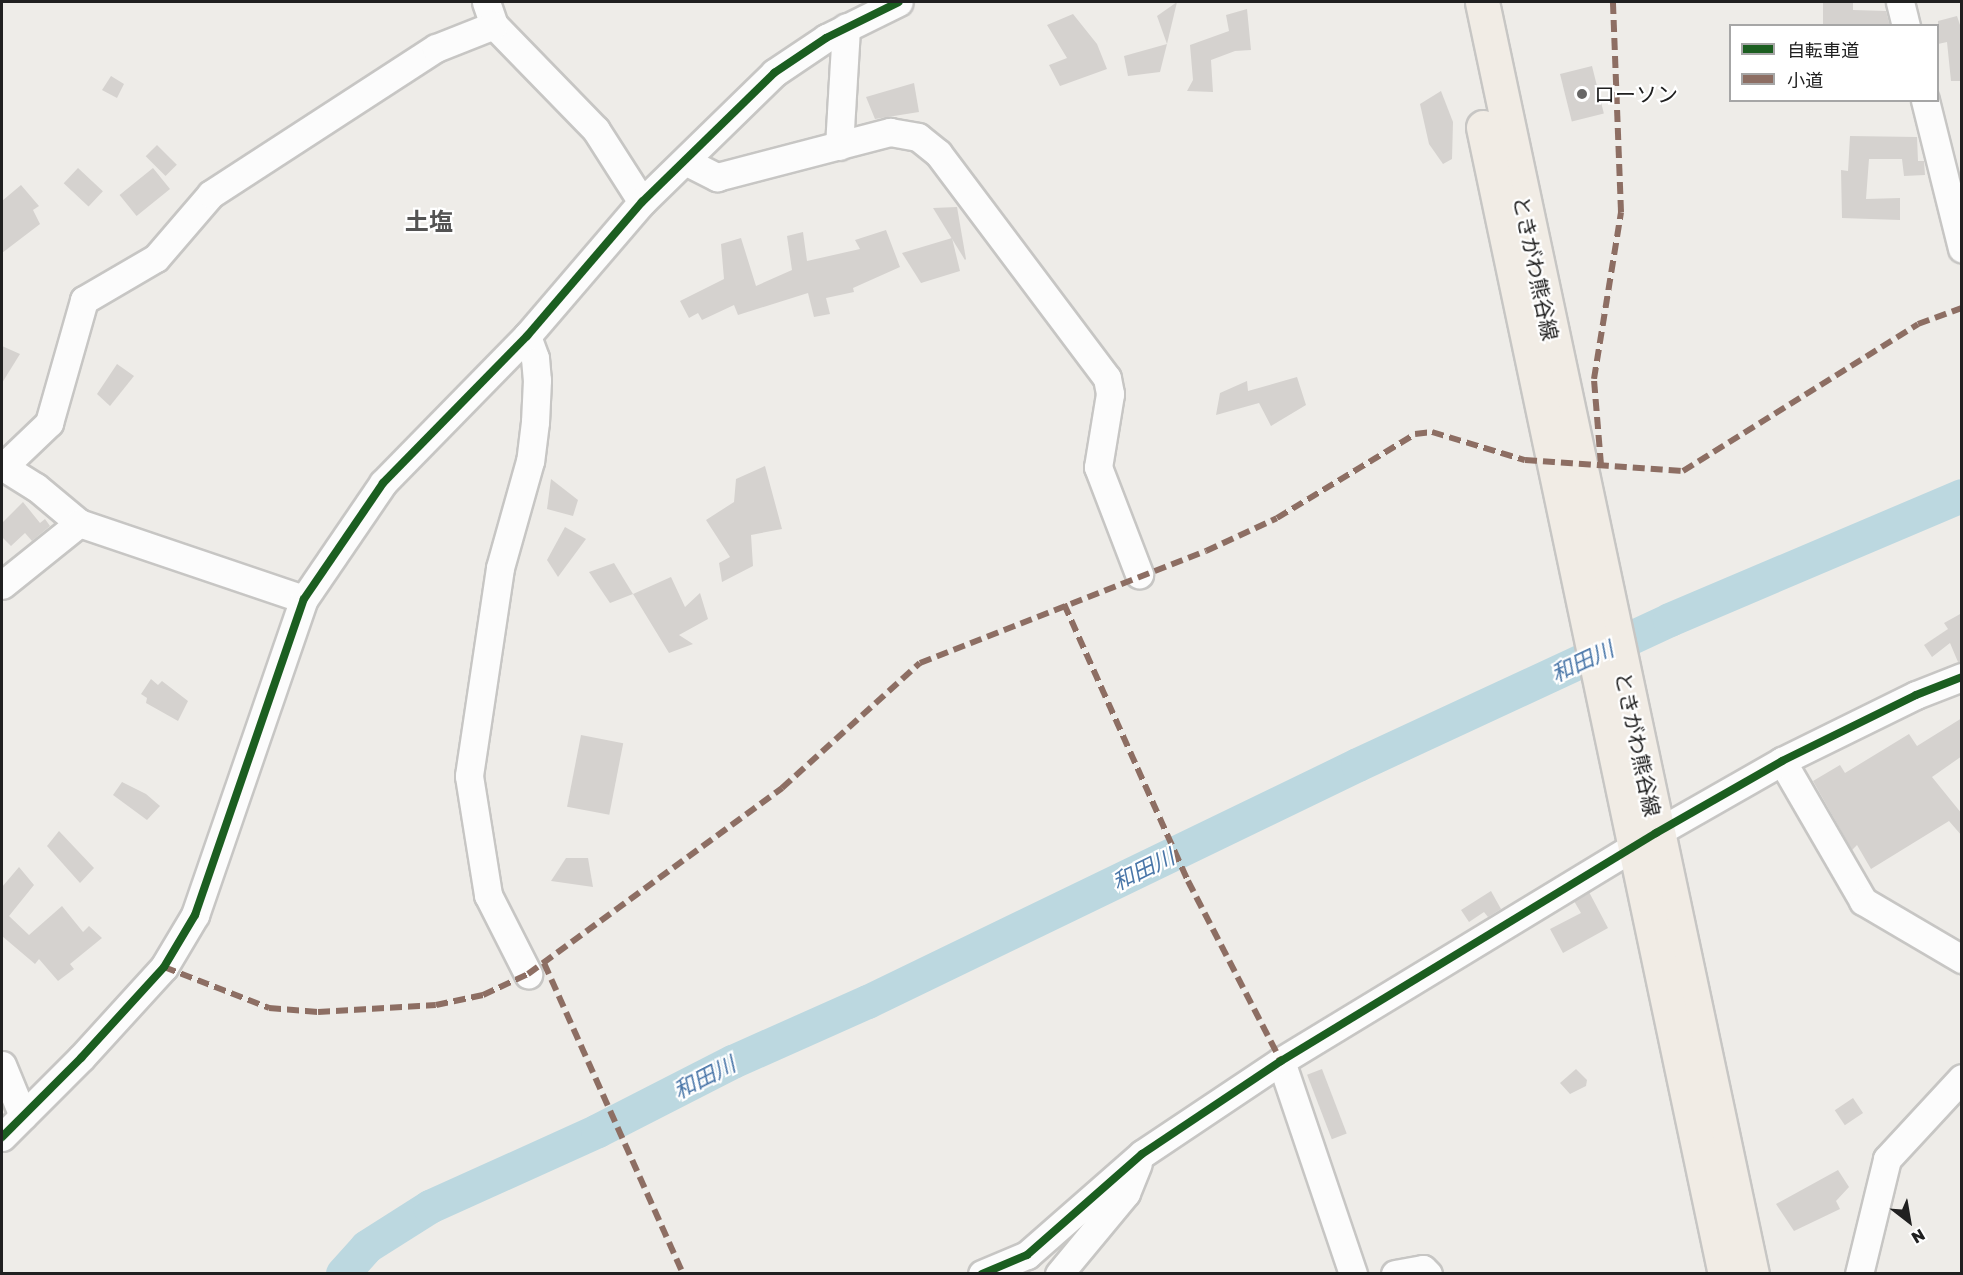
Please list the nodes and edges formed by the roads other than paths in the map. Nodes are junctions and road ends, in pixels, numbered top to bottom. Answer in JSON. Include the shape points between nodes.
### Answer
{"nodes":[{"id":1,"x":899,"y":2,"type":"edge"},
{"id":2,"x":1458,"y":2,"type":"edge"},
{"id":3,"x":1482,"y":2,"type":"edge"},
{"id":4,"x":1900,"y":2,"type":"edge"},
{"id":5,"x":490,"y":13,"type":"edge"},
{"id":6,"x":850,"y":17,"type":"edge"},
{"id":7,"x":1906,"y":24,"type":"edge"},
{"id":8,"x":1926,"y":102,"type":"edge"},
{"id":9,"x":839,"y":146,"type":"junction"},
{"id":10,"x":685,"y":161,"type":"junction"},
{"id":11,"x":642,"y":202,"type":"junction"},
{"id":12,"x":1962,"y":248,"type":"edge"},
{"id":13,"x":527,"y":336,"type":"junction"},
{"id":14,"x":2,"y":466,"type":"edge"},
{"id":15,"x":79,"y":523,"type":"junction"},
{"id":16,"x":1139,"y":574,"type":"dead end"},
{"id":17,"x":1591,"y":581,"type":"junction"},
{"id":18,"x":2,"y":585,"type":"edge"},
{"id":19,"x":304,"y":600,"type":"junction"},
{"id":20,"x":1962,"y":677,"type":"edge"},
{"id":21,"x":1782,"y":761,"type":"junction"},
{"id":22,"x":1645,"y":839,"type":"junction"},
{"id":23,"x":1962,"y":959,"type":"edge"},
{"id":24,"x":528,"y":974,"type":"dead end"},
{"id":25,"x":1281,"y":1061,"type":"junction"},
{"id":26,"x":2,"y":1065,"type":"edge"},
{"id":27,"x":1962,"y":1078,"type":"edge"},
{"id":28,"x":23,"y":1116,"type":"junction"},
{"id":29,"x":2,"y":1137,"type":"edge"},
{"id":30,"x":1142,"y":1154,"type":"junction"},
{"id":31,"x":982,"y":1274,"type":"edge"},
{"id":32,"x":1059,"y":1274,"type":"edge"},
{"id":33,"x":1353,"y":1274,"type":"edge"},
{"id":34,"x":1395,"y":1274,"type":"edge"},
{"id":35,"x":1428,"y":1274,"type":"edge"},
{"id":36,"x":1725,"y":1274,"type":"edge"},
{"id":37,"x":1752,"y":1274,"type":"edge"},
{"id":38,"x":1859,"y":1274,"type":"edge"}],
"edges":[{"from":1,"to":6,"type":"street"},
{"from":2,"to":17,"type":"main road","name":"ときがわ熊谷線"},
{"from":3,"to":17,"type":"main road","name":"ときがわ熊谷線"},
{"from":4,"to":7,"type":"street"},
{"from":5,"to":11,"type":"street","via":[[596,130]]},
{"from":5,"to":14,"type":"street","via":[[211,194],[156,258],[84,300],[49,423]]},
{"from":6,"to":9,"type":"street"},
{"from":6,"to":10,"type":"street","via":[[774,73]]},
{"from":8,"to":12,"type":"street"},
{"from":9,"to":10,"type":"street","via":[[717,177]]},
{"from":9,"to":16,"type":"street","via":[[890,132],[918,137],[938,153],[1107,378],[1110,394],[1098,467]]},
{"from":10,"to":11,"type":"street"},
{"from":11,"to":13,"type":"street"},
{"from":13,"to":19,"type":"street","via":[[383,483]]},
{"from":13,"to":24,"type":"street","via":[[537,380],[530,461],[500,568],[469,777],[488,895]]},
{"from":14,"to":15,"type":"street","via":[[36,487]]},
{"from":15,"to":18,"type":"street"},
{"from":15,"to":19,"type":"street"},
{"from":17,"to":22,"type":"main road","name":"ときがわ熊谷線"},
{"from":19,"to":28,"type":"street","via":[[195,915],[164,967]]},
{"from":20,"to":21,"type":"street","via":[[1916,695]]},
{"from":21,"to":22,"type":"street"},
{"from":21,"to":23,"type":"street","via":[[1863,901]]},
{"from":22,"to":25,"type":"street"},
{"from":22,"to":36,"type":"main road","name":"ときがわ熊谷線"},
{"from":22,"to":37,"type":"main road","name":"ときがわ熊谷線"},
{"from":25,"to":30,"type":"street"},
{"from":25,"to":33,"type":"street"},
{"from":26,"to":28,"type":"street"},
{"from":27,"to":38,"type":"street","via":[[1887,1159]]},
{"from":28,"to":29,"type":"street"},
{"from":30,"to":31,"type":"street","via":[[1027,1255]]},
{"from":30,"to":32,"type":"street","via":[[1126,1193]]},
{"from":34,"to":35,"type":"street","via":[[1423,1269]]}]}
